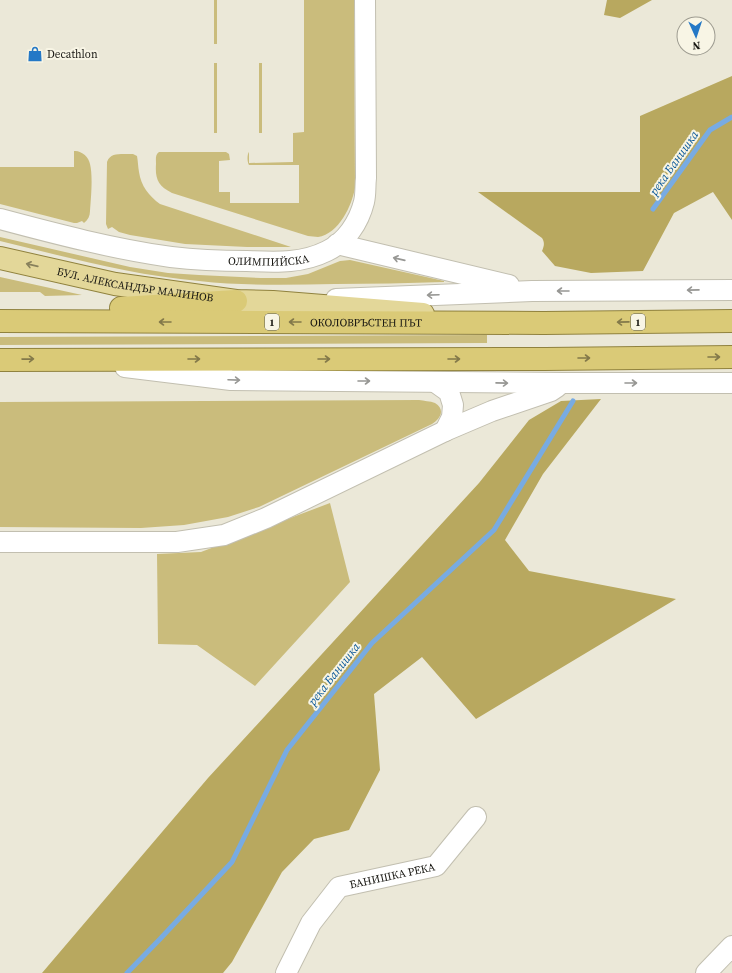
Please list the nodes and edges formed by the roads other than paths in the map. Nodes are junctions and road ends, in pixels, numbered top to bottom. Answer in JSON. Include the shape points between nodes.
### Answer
{"nodes":[{"id":1,"x":365,"y":0,"type":"edge"},
{"id":2,"x":0,"y":219,"type":"edge"},
{"id":3,"x":337,"y":244,"type":"junction"},
{"id":4,"x":0,"y":258,"type":"edge"},
{"id":5,"x":732,"y":290,"type":"edge"},
{"id":6,"x":532,"y":291,"type":"junction"},
{"id":7,"x":236,"y":301,"type":"junction"},
{"id":8,"x":273,"y":302,"type":"junction"},
{"id":9,"x":0,"y":315,"type":"edge"},
{"id":10,"x":0,"y":321,"type":"edge"},
{"id":11,"x":732,"y":321,"type":"edge"},
{"id":12,"x":544,"y":323,"type":"junction"},
{"id":13,"x":732,"y":357,"type":"edge"},
{"id":14,"x":56,"y":359,"type":"junction"},
{"id":15,"x":0,"y":360,"type":"edge"},
{"id":16,"x":435,"y":382,"type":"junction"},
{"id":17,"x":564,"y":384,"type":"junction"},
{"id":18,"x":732,"y":384,"type":"edge"},
{"id":19,"x":445,"y":431,"type":"junction"},
{"id":20,"x":0,"y":542,"type":"edge"},
{"id":21,"x":476,"y":817,"type":"dead end"},
{"id":22,"x":732,"y":946,"type":"edge"},
{"id":23,"x":286,"y":973,"type":"edge"},
{"id":24,"x":706,"y":973,"type":"edge"}],
"edges":[{"from":1,"to":3,"type":"street","name":"ОЛИМПИЙСКА","via":[[364,202],[355,225]]},
{"from":2,"to":3,"type":"street","name":"ОЛИМПИЙСКА","via":[[140,252],[207,260],[287,262],[303,260],[328,251]]},
{"from":6,"to":3,"type":"street","one_way":true},
{"from":7,"to":4,"type":"main road","name":"БУЛ. АЛЕКСАНДЪР МАЛИНОВ","one_way":true,"via":[[115,284]]},
{"from":5,"to":6,"type":"street","one_way":true},
{"from":6,"to":8,"type":"street","one_way":true},
{"from":7,"to":8,"type":"main road","name":"БУЛ. АЛЕКСАНДЪР МАЛИНОВ"},
{"from":7,"to":9,"type":"highway"},
{"from":8,"to":12,"type":"main road","name":"БУЛ. АЛЕКСАНДЪР МАЛИНОВ"},
{"from":12,"to":10,"type":"highway","name":"ОКОЛОВРЪСТЕН ПЪТ","number":"1","one_way":true},
{"from":11,"to":12,"type":"highway","name":"ОКОЛОВРЪСТЕН ПЪТ","number":"1","one_way":true},
{"from":14,"to":13,"type":"highway","one_way":true},
{"from":15,"to":14,"type":"highway","one_way":true},
{"from":14,"to":16,"type":"street","one_way":true,"via":[[231,380]]},
{"from":16,"to":17,"type":"street","one_way":true},
{"from":16,"to":19,"type":"street","via":[[449,392],[453,405],[452,417]]},
{"from":17,"to":18,"type":"street","one_way":true},
{"from":17,"to":19,"type":"street"},
{"from":19,"to":20,"type":"street","via":[[266,518],[224,535],[177,542]]},
{"from":21,"to":23,"type":"street","name":"БАНИШКА РЕКА","via":[[436,866],[339,887],[310,923]]},
{"from":22,"to":24,"type":"street"}]}
